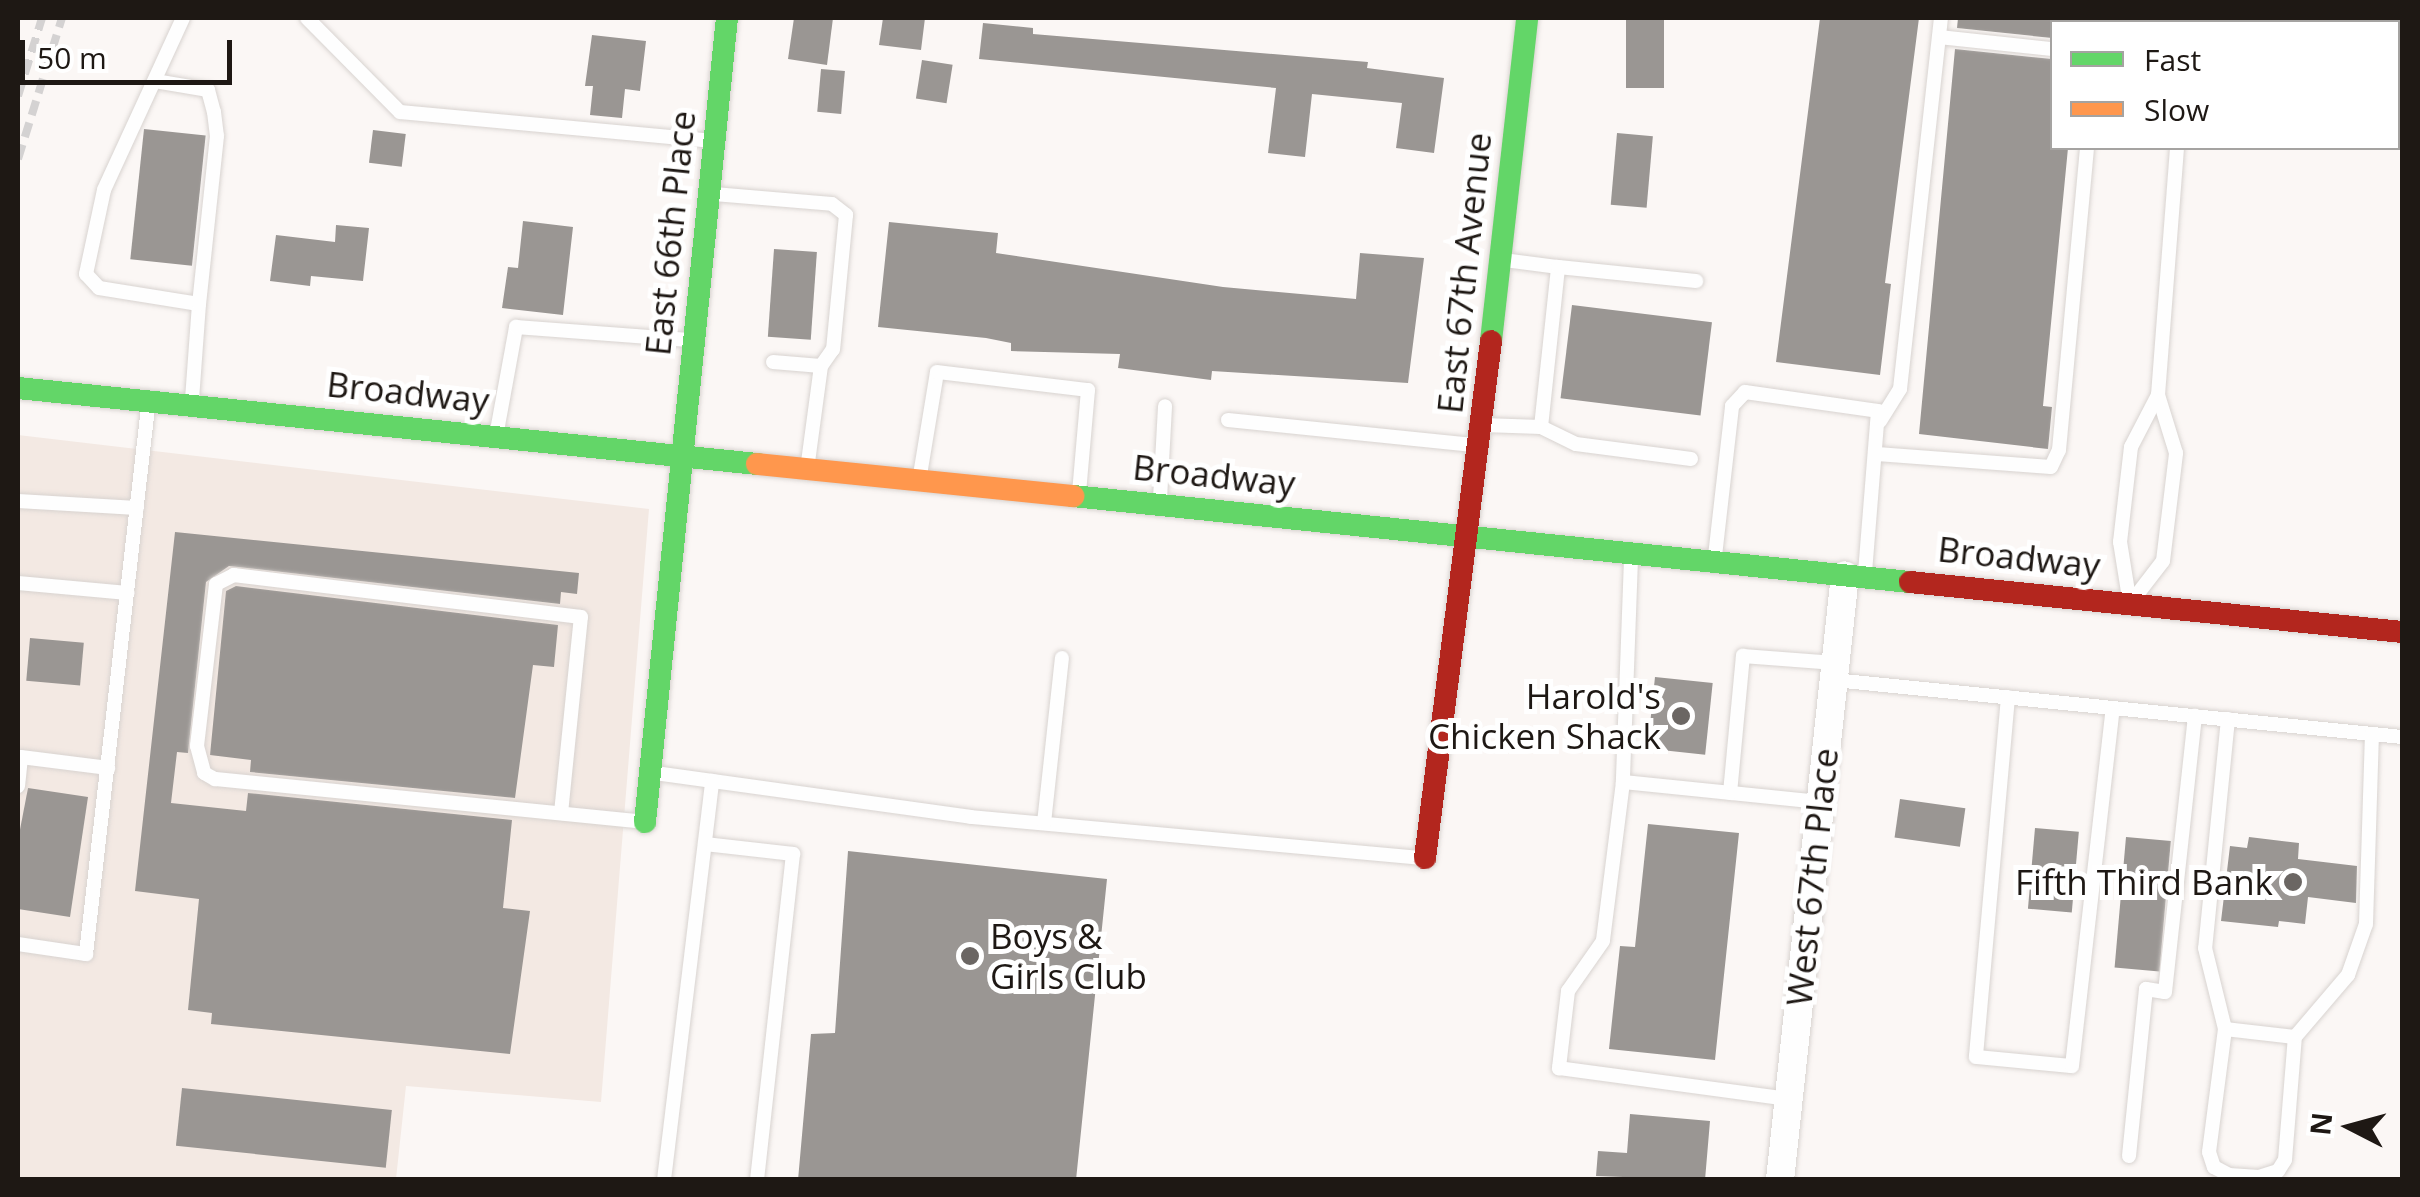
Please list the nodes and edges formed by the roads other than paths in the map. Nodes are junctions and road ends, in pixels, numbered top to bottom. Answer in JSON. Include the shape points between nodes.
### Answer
{"nodes":[{"id":1,"x":183,"y":18,"type":"edge"},
{"id":2,"x":308,"y":18,"type":"edge"},
{"id":3,"x":727,"y":18,"type":"edge"},
{"id":4,"x":1528,"y":18,"type":"edge"},
{"id":5,"x":1941,"y":18,"type":"edge"},
{"id":6,"x":1938,"y":37,"type":"junction"},
{"id":7,"x":2050,"y":48,"type":"edge"},
{"id":8,"x":155,"y":81,"type":"junction"},
{"id":9,"x":715,"y":141,"type":"junction"},
{"id":10,"x":2087,"y":150,"type":"edge"},
{"id":11,"x":2178,"y":150,"type":"edge"},
{"id":12,"x":709,"y":194,"type":"junction"},
{"id":13,"x":1500,"y":260,"type":"junction"},
{"id":14,"x":1558,"y":267,"type":"junction"},
{"id":15,"x":1696,"y":281,"type":"dead end"},
{"id":16,"x":199,"y":304,"type":"junction"},
{"id":17,"x":694,"y":340,"type":"junction"},
{"id":18,"x":773,"y":362,"type":"dead end"},
{"id":19,"x":822,"y":366,"type":"junction"},
{"id":20,"x":18,"y":388,"type":"edge"},
{"id":21,"x":2158,"y":395,"type":"junction"},
{"id":22,"x":149,"y":401,"type":"junction"},
{"id":23,"x":192,"y":406,"type":"junction"},
{"id":24,"x":1166,"y":406,"type":"dead end"},
{"id":25,"x":1228,"y":420,"type":"dead end"},
{"id":26,"x":1880,"y":421,"type":"junction"},
{"id":27,"x":1541,"y":427,"type":"junction"},
{"id":28,"x":1481,"y":435,"type":"junction"},
{"id":29,"x":496,"y":437,"type":"junction"},
{"id":30,"x":1877,"y":454,"type":"junction"},
{"id":31,"x":682,"y":456,"type":"junction"},
{"id":32,"x":1690,"y":459,"type":"dead end"},
{"id":33,"x":808,"y":468,"type":"junction"},
{"id":34,"x":920,"y":480,"type":"junction"},
{"id":35,"x":1079,"y":496,"type":"junction"},
{"id":36,"x":18,"y":502,"type":"edge"},
{"id":37,"x":1159,"y":505,"type":"junction"},
{"id":38,"x":137,"y":508,"type":"junction"},
{"id":39,"x":1470,"y":536,"type":"junction"},
{"id":40,"x":1631,"y":553,"type":"junction"},
{"id":41,"x":1715,"y":561,"type":"junction"},
{"id":42,"x":1855,"y":576,"type":"junction"},
{"id":43,"x":18,"y":584,"type":"edge"},
{"id":44,"x":128,"y":594,"type":"junction"},
{"id":45,"x":2130,"y":604,"type":"junction"},
{"id":46,"x":2402,"y":632,"type":"edge"},
{"id":47,"x":1062,"y":658,"type":"dead end"},
{"id":48,"x":1835,"y":672,"type":"junction"},
{"id":49,"x":2008,"y":697,"type":"junction"},
{"id":50,"x":2113,"y":708,"type":"junction"},
{"id":51,"x":2195,"y":716,"type":"junction"},
{"id":52,"x":2228,"y":719,"type":"junction"},
{"id":53,"x":2372,"y":734,"type":"junction"},
{"id":54,"x":2402,"y":737,"type":"edge"},
{"id":55,"x":108,"y":768,"type":"junction"},
{"id":56,"x":650,"y":773,"type":"junction"},
{"id":57,"x":712,"y":781,"type":"junction"},
{"id":58,"x":1624,"y":782,"type":"junction"},
{"id":59,"x":18,"y":786,"type":"edge"},
{"id":60,"x":1730,"y":793,"type":"junction"},
{"id":61,"x":1820,"y":802,"type":"junction"},
{"id":62,"x":561,"y":814,"type":"junction"},
{"id":63,"x":645,"y":822,"type":"joint"},
{"id":64,"x":1044,"y":823,"type":"junction"},
{"id":65,"x":705,"y":844,"type":"junction"},
{"id":66,"x":1425,"y":858,"type":"joint"},
{"id":67,"x":18,"y":944,"type":"edge"},
{"id":68,"x":2225,"y":1029,"type":"junction"},
{"id":69,"x":2295,"y":1036,"type":"junction"},
{"id":70,"x":1789,"y":1099,"type":"junction"},
{"id":71,"x":2128,"y":1156,"type":"dead end"},
{"id":72,"x":664,"y":1180,"type":"edge"},
{"id":73,"x":756,"y":1180,"type":"edge"},
{"id":74,"x":1780,"y":1180,"type":"edge"}],
"edges":[{"from":1,"to":8,"type":"lane"},
{"from":2,"to":9,"type":"lane","via":[[400,112]]},
{"from":3,"to":9,"type":"main road","name":"East 66th Place"},
{"from":4,"to":13,"type":"main road","name":"East 67th Avenue"},
{"from":5,"to":6,"type":"lane"},
{"from":6,"to":7,"type":"lane"},
{"from":6,"to":26,"type":"lane","via":[[1900,389]]},
{"from":8,"to":16,"type":"lane","via":[[208,90],[214,112]]},
{"from":8,"to":16,"type":"lane","via":[[104,190],[86,274],[98,288]]},
{"from":9,"to":12,"type":"main road","name":"East 66th Place"},
{"from":10,"to":30,"type":"lane","via":[[2059,450],[2051,467]]},
{"from":11,"to":21,"type":"lane"},
{"from":12,"to":17,"type":"main road","name":"East 66th Place"},
{"from":12,"to":19,"type":"lane","via":[[832,204],[846,214],[833,348]]},
{"from":13,"to":14,"type":"lane"},
{"from":13,"to":28,"type":"main road","name":"East 67th Avenue"},
{"from":14,"to":15,"type":"lane"},
{"from":14,"to":27,"type":"lane"},
{"from":16,"to":23,"type":"lane"},
{"from":17,"to":29,"type":"lane","via":[[516,327]]},
{"from":17,"to":31,"type":"main road","name":"East 66th Place"},
{"from":18,"to":19,"type":"lane"},
{"from":19,"to":33,"type":"lane"},
{"from":20,"to":22,"type":"main road","name":"Broadway"},
{"from":21,"to":45,"type":"lane","via":[[2131,447],[2120,542]]},
{"from":21,"to":45,"type":"lane","via":[[2176,453],[2163,561]]},
{"from":22,"to":23,"type":"main road","name":"Broadway"},
{"from":22,"to":38,"type":"lane"},
{"from":23,"to":29,"type":"main road","name":"Broadway"},
{"from":24,"to":37,"type":"lane"},
{"from":25,"to":28,"type":"lane"},
{"from":26,"to":30,"type":"lane"},
{"from":26,"to":41,"type":"lane","via":[[1870,406],[1745,392],[1736,397]]},
{"from":27,"to":28,"type":"lane"},
{"from":27,"to":32,"type":"lane","via":[[1576,444]]},
{"from":28,"to":39,"type":"main road","name":"East 67th Avenue"},
{"from":29,"to":31,"type":"main road","name":"Broadway"},
{"from":30,"to":42,"type":"lane"},
{"from":31,"to":33,"type":"main road","name":"Broadway"},
{"from":31,"to":56,"type":"main road","name":"East 66th Place"},
{"from":33,"to":34,"type":"main road","name":"Broadway"},
{"from":34,"to":35,"type":"main road","name":"Broadway"},
{"from":34,"to":35,"type":"lane","via":[[936,372],[1088,390]]},
{"from":35,"to":37,"type":"main road","name":"Broadway"},
{"from":36,"to":38,"type":"lane"},
{"from":37,"to":39,"type":"main road","name":"Broadway"},
{"from":38,"to":44,"type":"lane"},
{"from":39,"to":40,"type":"main road","name":"Broadway"},
{"from":39,"to":66,"type":"main road","name":"East 67th Avenue"},
{"from":40,"to":41,"type":"main road","name":"Broadway"},
{"from":40,"to":58,"type":"lane"},
{"from":41,"to":42,"type":"main road","name":"Broadway"},
{"from":42,"to":45,"type":"main road","name":"Broadway"},
{"from":42,"to":48,"type":"street","name":"West 67th Place"},
{"from":43,"to":44,"type":"lane"},
{"from":44,"to":55,"type":"lane"},
{"from":45,"to":46,"type":"main road","name":"Broadway"},
{"from":47,"to":64,"type":"lane"},
{"from":48,"to":49,"type":"lane"},
{"from":48,"to":60,"type":"lane","via":[[1743,656]]},
{"from":48,"to":61,"type":"street","name":"West 67th Place"},
{"from":49,"to":50,"type":"lane"},
{"from":49,"to":50,"type":"lane","via":[[1976,1057],[2072,1066]]},
{"from":50,"to":51,"type":"lane"},
{"from":51,"to":52,"type":"lane"},
{"from":51,"to":71,"type":"lane","via":[[2165,992],[2146,989]]},
{"from":52,"to":53,"type":"lane"},
{"from":52,"to":68,"type":"lane","via":[[2205,948]]},
{"from":53,"to":54,"type":"lane"},
{"from":53,"to":69,"type":"lane","via":[[2366,924],[2348,974]]},
{"from":55,"to":59,"type":"lane","via":[[22,758]]},
{"from":55,"to":67,"type":"lane","via":[[86,954]]},
{"from":56,"to":57,"type":"lane"},
{"from":56,"to":63,"type":"main road","name":"East 66th Place"},
{"from":57,"to":64,"type":"lane"},
{"from":57,"to":65,"type":"lane"},
{"from":58,"to":60,"type":"lane"},
{"from":58,"to":70,"type":"lane","via":[[1602,941],[1568,991],[1560,1068]]},
{"from":60,"to":61,"type":"lane"},
{"from":61,"to":70,"type":"street","name":"West 67th Place"},
{"from":62,"to":62,"type":"lane","via":[[204,773],[198,746],[216,584],[234,575],[581,617]]},
{"from":62,"to":63,"type":"lane"},
{"from":64,"to":66,"type":"lane"},
{"from":65,"to":72,"type":"lane"},
{"from":65,"to":73,"type":"lane","via":[[793,854]]},
{"from":68,"to":69,"type":"lane"},
{"from":68,"to":69,"type":"lane","via":[[2209,1152],[2214,1167],[2229,1175],[2259,1177],[2278,1171],[2284,1160]]},
{"from":70,"to":74,"type":"street","name":"West 67th Place"}]}
